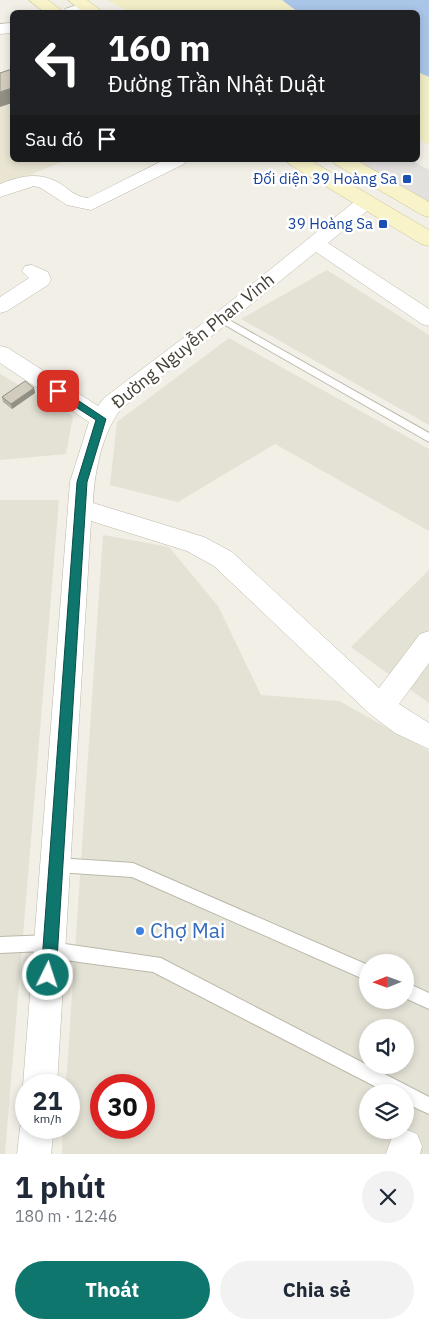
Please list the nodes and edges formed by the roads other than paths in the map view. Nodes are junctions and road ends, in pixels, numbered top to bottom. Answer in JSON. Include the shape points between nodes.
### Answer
{"nodes":[{"id":1,"x":37,"y":0,"type":"edge"},
{"id":2,"x":52,"y":10,"type":"edge"},
{"id":3,"x":174,"y":162,"type":"edge"},
{"id":4,"x":299,"y":162,"type":"edge"},
{"id":5,"x":345,"y":162,"type":"edge"},
{"id":6,"x":387,"y":187,"type":"junction"},
{"id":7,"x":0,"y":191,"type":"edge"},
{"id":8,"x":366,"y":202,"type":"junction"},
{"id":9,"x":429,"y":211,"type":"edge"},
{"id":10,"x":429,"y":239,"type":"edge"},
{"id":11,"x":314,"y":244,"type":"junction"},
{"id":12,"x":32,"y":271,"type":"dead end"},
{"id":13,"x":0,"y":306,"type":"edge"},
{"id":14,"x":222,"y":319,"type":"junction"},
{"id":15,"x":429,"y":319,"type":"edge"},
{"id":16,"x":0,"y":353,"type":"edge"},
{"id":17,"x":101,"y":419,"type":"junction"},
{"id":18,"x":429,"y":438,"type":"edge"},
{"id":19,"x":80,"y":508,"type":"junction"},
{"id":20,"x":429,"y":642,"type":"edge"},
{"id":21,"x":381,"y":707,"type":"junction"},
{"id":22,"x":429,"y":738,"type":"edge"},
{"id":23,"x":57,"y":865,"type":"junction"},
{"id":24,"x":0,"y":945,"type":"edge"},
{"id":25,"x":51,"y":947,"type":"junction"},
{"id":26,"x":359,"y":969,"type":"edge"},
{"id":27,"x":414,"y":994,"type":"edge"},
{"id":28,"x":429,"y":1001,"type":"edge"},
{"id":29,"x":41,"y":1074,"type":"edge"},
{"id":30,"x":387,"y":1084,"type":"edge"},
{"id":31,"x":414,"y":1098,"type":"edge"},
{"id":32,"x":429,"y":1106,"type":"edge"},
{"id":33,"x":35,"y":1139,"type":"edge"},
{"id":34,"x":34,"y":1154,"type":"edge"}],
"edges":[{"from":1,"to":2,"type":"main road"},
{"from":3,"to":7,"type":"street","via":[[91,204],[75,203],[42,181],[28,180]]},
{"from":4,"to":8,"type":"main road"},
{"from":5,"to":6,"type":"main road"},
{"from":6,"to":8,"type":"main road"},
{"from":6,"to":9,"type":"main road"},
{"from":8,"to":10,"type":"main road"},
{"from":8,"to":11,"type":"street","name":"Đường Nguyễn Phan Vinh"},
{"from":11,"to":14,"type":"street","name":"Đường Nguyễn Phan Vinh"},
{"from":11,"to":15,"type":"street"},
{"from":12,"to":13,"type":"street","via":[[41,280]]},
{"from":14,"to":17,"type":"street","name":"Đường Nguyễn Phan Vinh","via":[[112,404]]},
{"from":14,"to":18,"type":"lane"},
{"from":16,"to":17,"type":"street"},
{"from":17,"to":19,"type":"street","name":"Đường Nguyễn Phan Vinh","via":[[82,482]]},
{"from":19,"to":21,"type":"street","via":[[195,544],[223,559]]},
{"from":19,"to":23,"type":"street","name":"Đường Nguyễn Phan Vinh"},
{"from":20,"to":21,"type":"street"},
{"from":21,"to":22,"type":"street"},
{"from":23,"to":25,"type":"street","name":"Đường Nguyễn Phan Vinh"},
{"from":23,"to":26,"type":"lane","via":[[133,870]]},
{"from":24,"to":25,"type":"lane"},
{"from":25,"to":29,"type":"street","name":"Đường Nguyễn Phan Vinh"},
{"from":25,"to":30,"type":"lane","via":[[155,964]]},
{"from":27,"to":28,"type":"lane"},
{"from":31,"to":32,"type":"lane"},
{"from":33,"to":34,"type":"street"}]}
